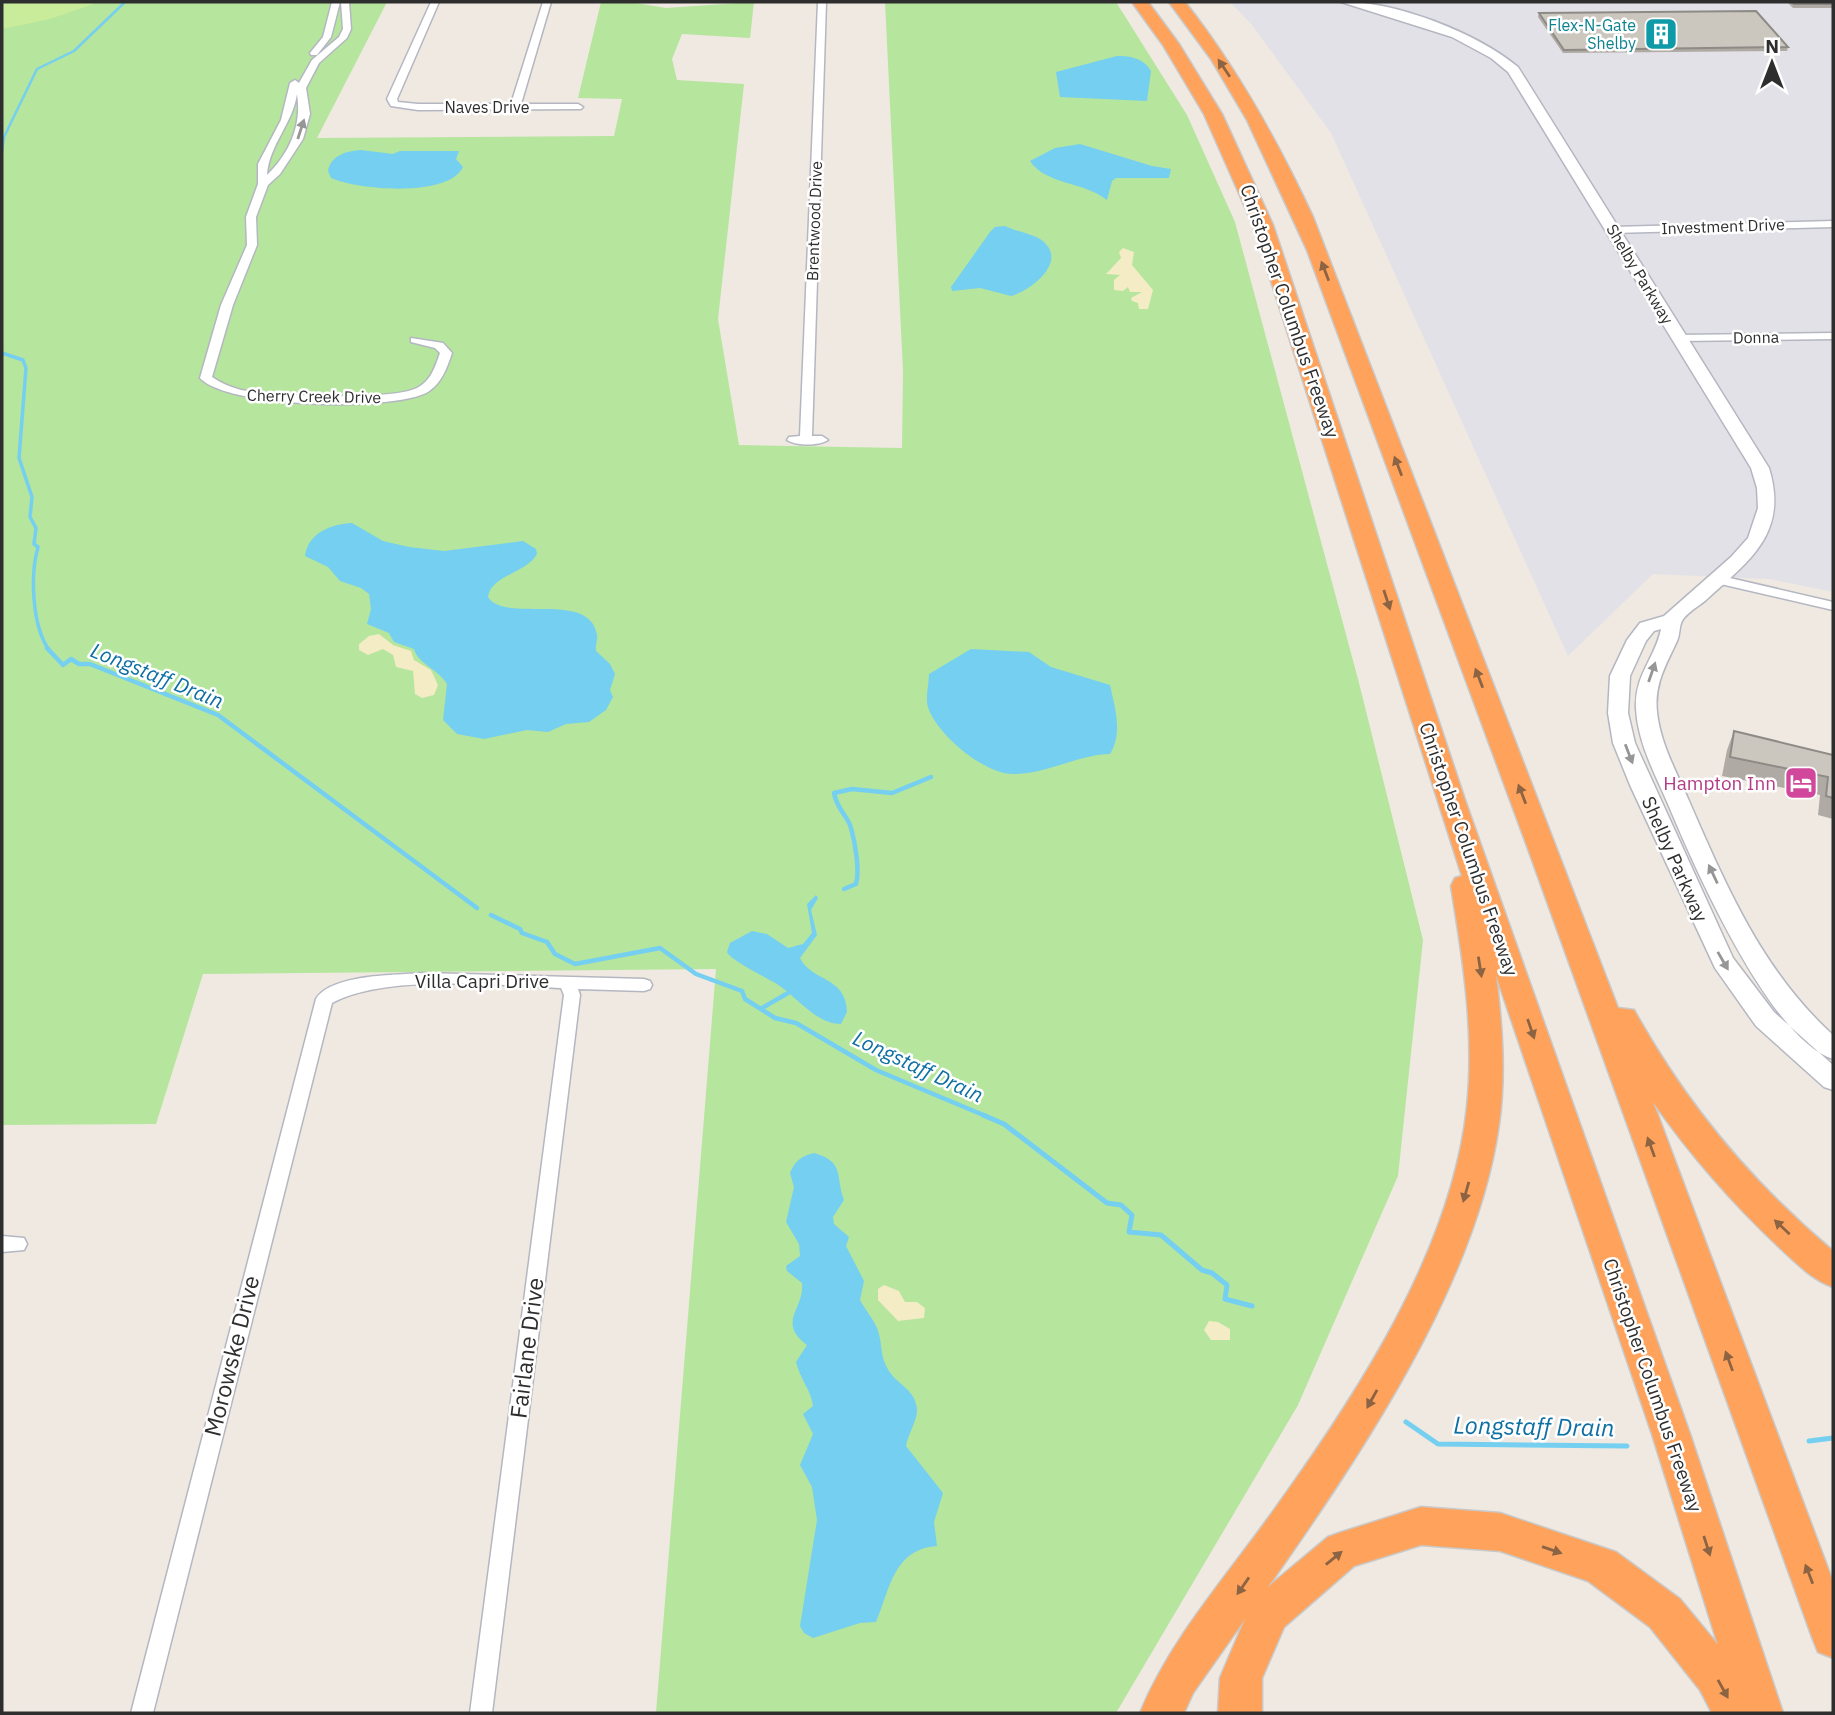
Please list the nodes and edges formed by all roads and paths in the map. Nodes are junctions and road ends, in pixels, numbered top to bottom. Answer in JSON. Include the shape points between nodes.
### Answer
{"nodes":[{"id":1,"x":336,"y":2,"type":"edge"},
{"id":2,"x":345,"y":2,"type":"edge"},
{"id":3,"x":435,"y":2,"type":"edge"},
{"id":4,"x":547,"y":2,"type":"edge"},
{"id":5,"x":822,"y":2,"type":"edge"},
{"id":6,"x":1140,"y":2,"type":"edge"},
{"id":7,"x":1177,"y":2,"type":"edge"},
{"id":8,"x":1347,"y":2,"type":"edge"},
{"id":9,"x":297,"y":88,"type":"junction"},
{"id":10,"x":515,"y":107,"type":"junction"},
{"id":11,"x":578,"y":107,"type":"dead end"},
{"id":12,"x":284,"y":160,"type":"junction"},
{"id":13,"x":264,"y":161,"type":"junction"},
{"id":14,"x":263,"y":184,"type":"junction"},
{"id":15,"x":1833,"y":224,"type":"edge"},
{"id":16,"x":1613,"y":230,"type":"junction"},
{"id":17,"x":1833,"y":336,"type":"edge"},
{"id":18,"x":1679,"y":338,"type":"junction"},
{"id":19,"x":415,"y":340,"type":"dead end"},
{"id":20,"x":806,"y":439,"type":"junction"},
{"id":21,"x":793,"y":440,"type":"dead end"},
{"id":22,"x":822,"y":440,"type":"dead end"},
{"id":23,"x":1717,"y":579,"type":"junction"},
{"id":24,"x":1833,"y":606,"type":"edge"},
{"id":25,"x":1671,"y":620,"type":"junction"},
{"id":26,"x":1618,"y":713,"type":"junction"},
{"id":27,"x":1649,"y":728,"type":"junction"},
{"id":28,"x":1452,"y":803,"type":"junction"},
{"id":29,"x":1542,"y":846,"type":"junction"},
{"id":30,"x":568,"y":984,"type":"junction"},
{"id":31,"x":644,"y":985,"type":"dead end"},
{"id":32,"x":324,"y":999,"type":"joint"},
{"id":33,"x":1833,"y":1049,"type":"edge"},
{"id":34,"x":1833,"y":1080,"type":"edge"},
{"id":35,"x":1833,"y":1272,"type":"edge"},
{"id":36,"x":1833,"y":1637,"type":"edge"},
{"id":37,"x":142,"y":1713,"type":"edge"},
{"id":38,"x":481,"y":1713,"type":"edge"},
{"id":39,"x":1161,"y":1713,"type":"edge"},
{"id":40,"x":1240,"y":1713,"type":"edge"},
{"id":41,"x":1736,"y":1713,"type":"edge"},
{"id":42,"x":1761,"y":1713,"type":"edge"}],
"edges":[{"from":1,"to":2,"type":"street","name":"Cherry Creek Drive"},
{"from":1,"to":9,"type":"street","name":"Cherry Creek Drive","via":[[327,37],[303,65]]},
{"from":2,"to":9,"type":"street","name":"Cherry Creek Drive","via":[[343,38],[315,62]]},
{"from":3,"to":10,"type":"street","name":"Naves Drive","via":[[392,99],[396,105]]},
{"from":4,"to":10,"type":"street"},
{"from":5,"to":20,"type":"street","name":"Brentwood Drive"},
{"from":6,"to":28,"type":"highway","name":"Christopher Columbus Freeway","one_way":true,"via":[[1213,114],[1263,225]]},
{"from":29,"to":7,"type":"highway","name":"Christopher Columbus Freeway","one_way":true,"via":[[1298,204],[1243,96]]},
{"from":8,"to":16,"type":"street","name":"Shelby Parkway","via":[[1455,35],[1508,65]]},
{"from":12,"to":9,"type":"street","name":"Cherry Creek Drive","one_way":true,"via":[[303,126],[305,114]]},
{"from":9,"to":13,"type":"street","name":"Cherry Creek Drive"},
{"from":10,"to":11,"type":"street","name":"Naves Drive"},
{"from":12,"to":13,"type":"street"},
{"from":12,"to":14,"type":"street","name":"Cherry Creek Drive"},
{"from":13,"to":14,"type":"street","name":"Cherry Creek Drive","via":[[260,172]]},
{"from":14,"to":19,"type":"street","name":"Cherry Creek Drive","via":[[251,217],[252,244],[206,370],[210,383],[227,392],[257,397],[418,393],[438,379],[446,353],[439,345]]},
{"from":15,"to":16,"type":"street","name":"Investment Drive"},
{"from":16,"to":18,"type":"street","name":"Shelby Parkway"},
{"from":17,"to":18,"type":"street","name":"Donna"},
{"from":18,"to":23,"type":"street","name":"Shelby Parkway","via":[[1753,456],[1766,488],[1763,529],[1750,549]]},
{"from":20,"to":21,"type":"street"},
{"from":20,"to":22,"type":"street"},
{"from":23,"to":24,"type":"street"},
{"from":23,"to":25,"type":"street","name":"Shelby Parkway"},
{"from":25,"to":26,"type":"street","name":"Shelby Parkway","via":[[1647,627],[1630,650],[1618,687]]},
{"from":27,"to":25,"type":"street","name":"Shelby Parkway","one_way":true,"via":[[1647,688],[1652,668],[1672,637]]},
{"from":26,"to":27,"type":"street","via":[[1635,716]]},
{"from":26,"to":34,"type":"street","name":"Shelby Parkway","one_way":true,"via":[[1641,785],[1723,962],[1765,1019]]},
{"from":33,"to":27,"type":"street","name":"Shelby Parkway","one_way":true,"via":[[1786,1004],[1752,956]]},
{"from":28,"to":39,"type":"highway","one_way":true,"via":[[1483,984],[1487,1051],[1479,1137],[1463,1203],[1433,1282],[1370,1404],[1178,1678]]},
{"from":28,"to":42,"type":"highway","name":"Christopher Columbus Freeway","one_way":true,"via":[[1671,1434]]},
{"from":35,"to":29,"type":"highway","one_way":true,"via":[[1739,1185],[1652,1075]]},
{"from":36,"to":29,"type":"highway","name":"Christopher Columbus Freeway","one_way":true},
{"from":30,"to":31,"type":"street","name":"Villa Capri Drive"},
{"from":30,"to":32,"type":"street","name":"Villa Capri Drive","via":[[538,978],[367,982],[333,990]]},
{"from":30,"to":38,"type":"street","name":"Fairlane Drive","via":[[572,996]]},
{"from":32,"to":37,"type":"street","name":"Morowske Drive"},
{"from":40,"to":41,"type":"highway","one_way":true,"via":[[1241,1678],[1269,1613],[1342,1551],[1421,1526],[1500,1532],[1601,1566],[1665,1613],[1715,1675]]}]}
